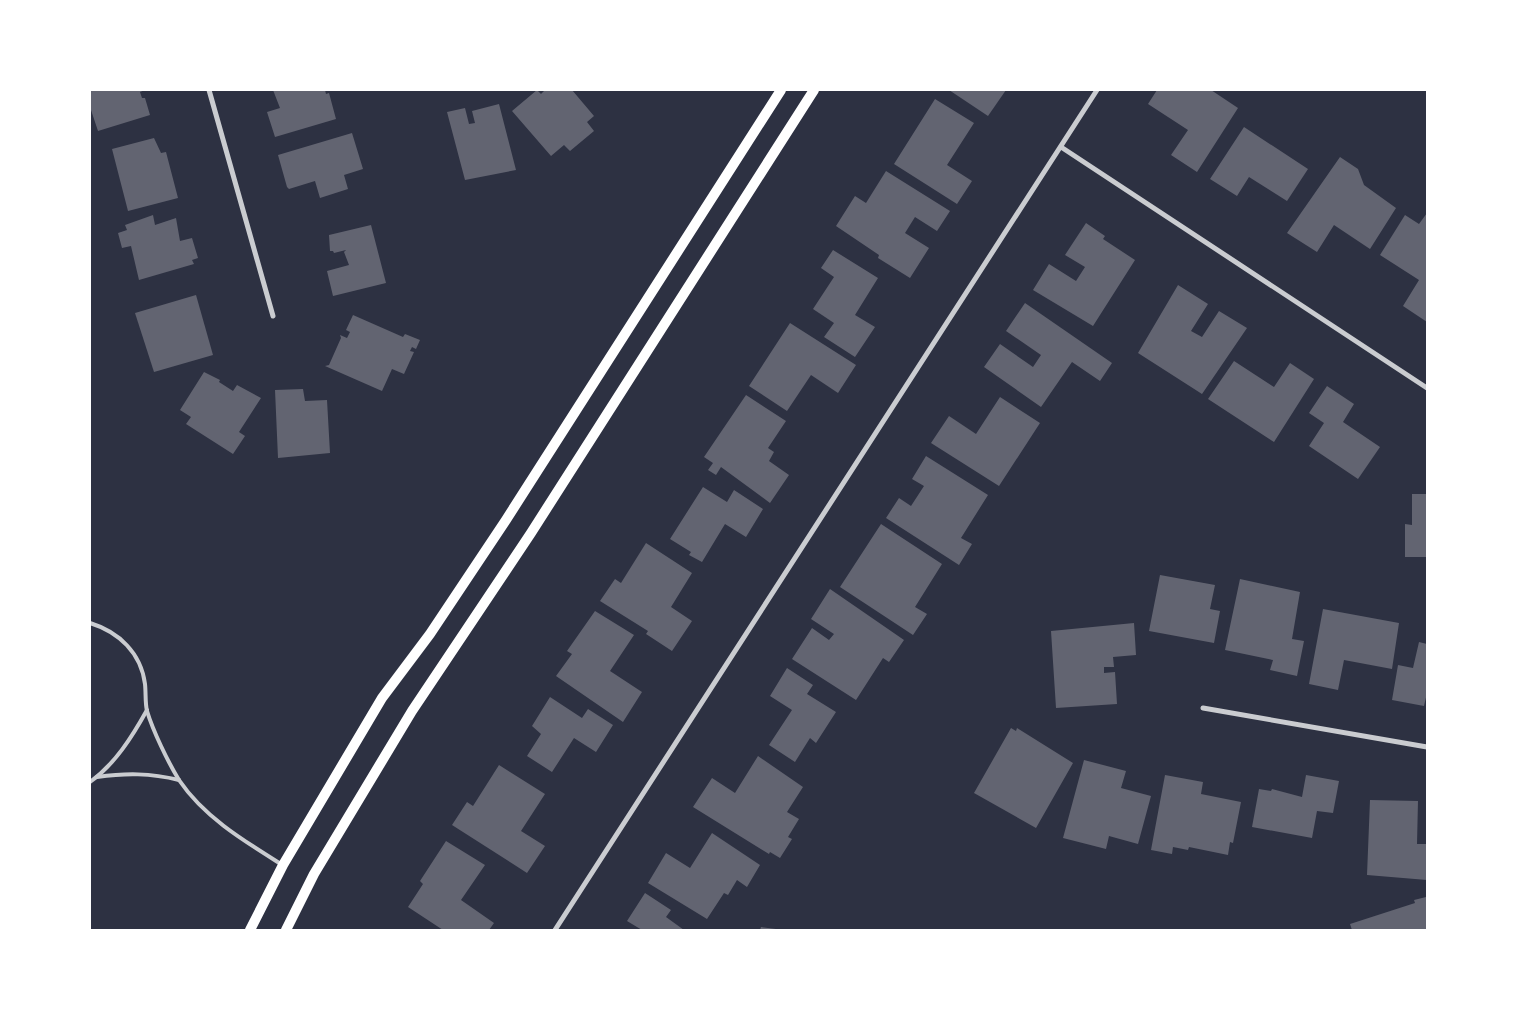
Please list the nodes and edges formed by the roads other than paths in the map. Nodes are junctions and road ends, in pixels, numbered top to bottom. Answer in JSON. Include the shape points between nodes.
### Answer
{"nodes":[{"id":1,"x":209,"y":90,"type":"edge"},
{"id":2,"x":781,"y":90,"type":"edge"},
{"id":3,"x":814,"y":90,"type":"edge"},
{"id":4,"x":1097,"y":90,"type":"edge"},
{"id":5,"x":1062,"y":147,"type":"junction"},
{"id":6,"x":273,"y":316,"type":"dead end"},
{"id":7,"x":1427,"y":388,"type":"edge"},
{"id":8,"x":90,"y":623,"type":"edge"},
{"id":9,"x":1203,"y":708,"type":"dead end"},
{"id":10,"x":147,"y":710,"type":"junction"},
{"id":11,"x":1427,"y":747,"type":"edge"},
{"id":12,"x":97,"y":777,"type":"junction"},
{"id":13,"x":180,"y":780,"type":"junction"},
{"id":14,"x":90,"y":782,"type":"edge"},
{"id":15,"x":283,"y":865,"type":"junction"},
{"id":16,"x":250,"y":930,"type":"edge"},
{"id":17,"x":286,"y":930,"type":"edge"},
{"id":18,"x":555,"y":930,"type":"edge"}],
"edges":[{"from":1,"to":6,"type":"street"},
{"from":2,"to":15,"type":"main road","via":[[506,520],[430,634],[382,698]]},
{"from":3,"to":17,"type":"main road","via":[[531,534],[412,711],[314,874]]},
{"from":4,"to":5,"type":"street"},
{"from":5,"to":7,"type":"street"},
{"from":5,"to":18,"type":"street"},
{"from":8,"to":10,"type":"lane","via":[[117,635],[136,657],[145,682]]},
{"from":9,"to":11,"type":"street"},
{"from":10,"to":12,"type":"lane","via":[[134,734]]},
{"from":10,"to":13,"type":"lane"},
{"from":12,"to":13,"type":"lane","via":[[153,774]]},
{"from":12,"to":14,"type":"lane"},
{"from":13,"to":15,"type":"lane","via":[[210,814],[243,841]]},
{"from":15,"to":16,"type":"main road"}]}
